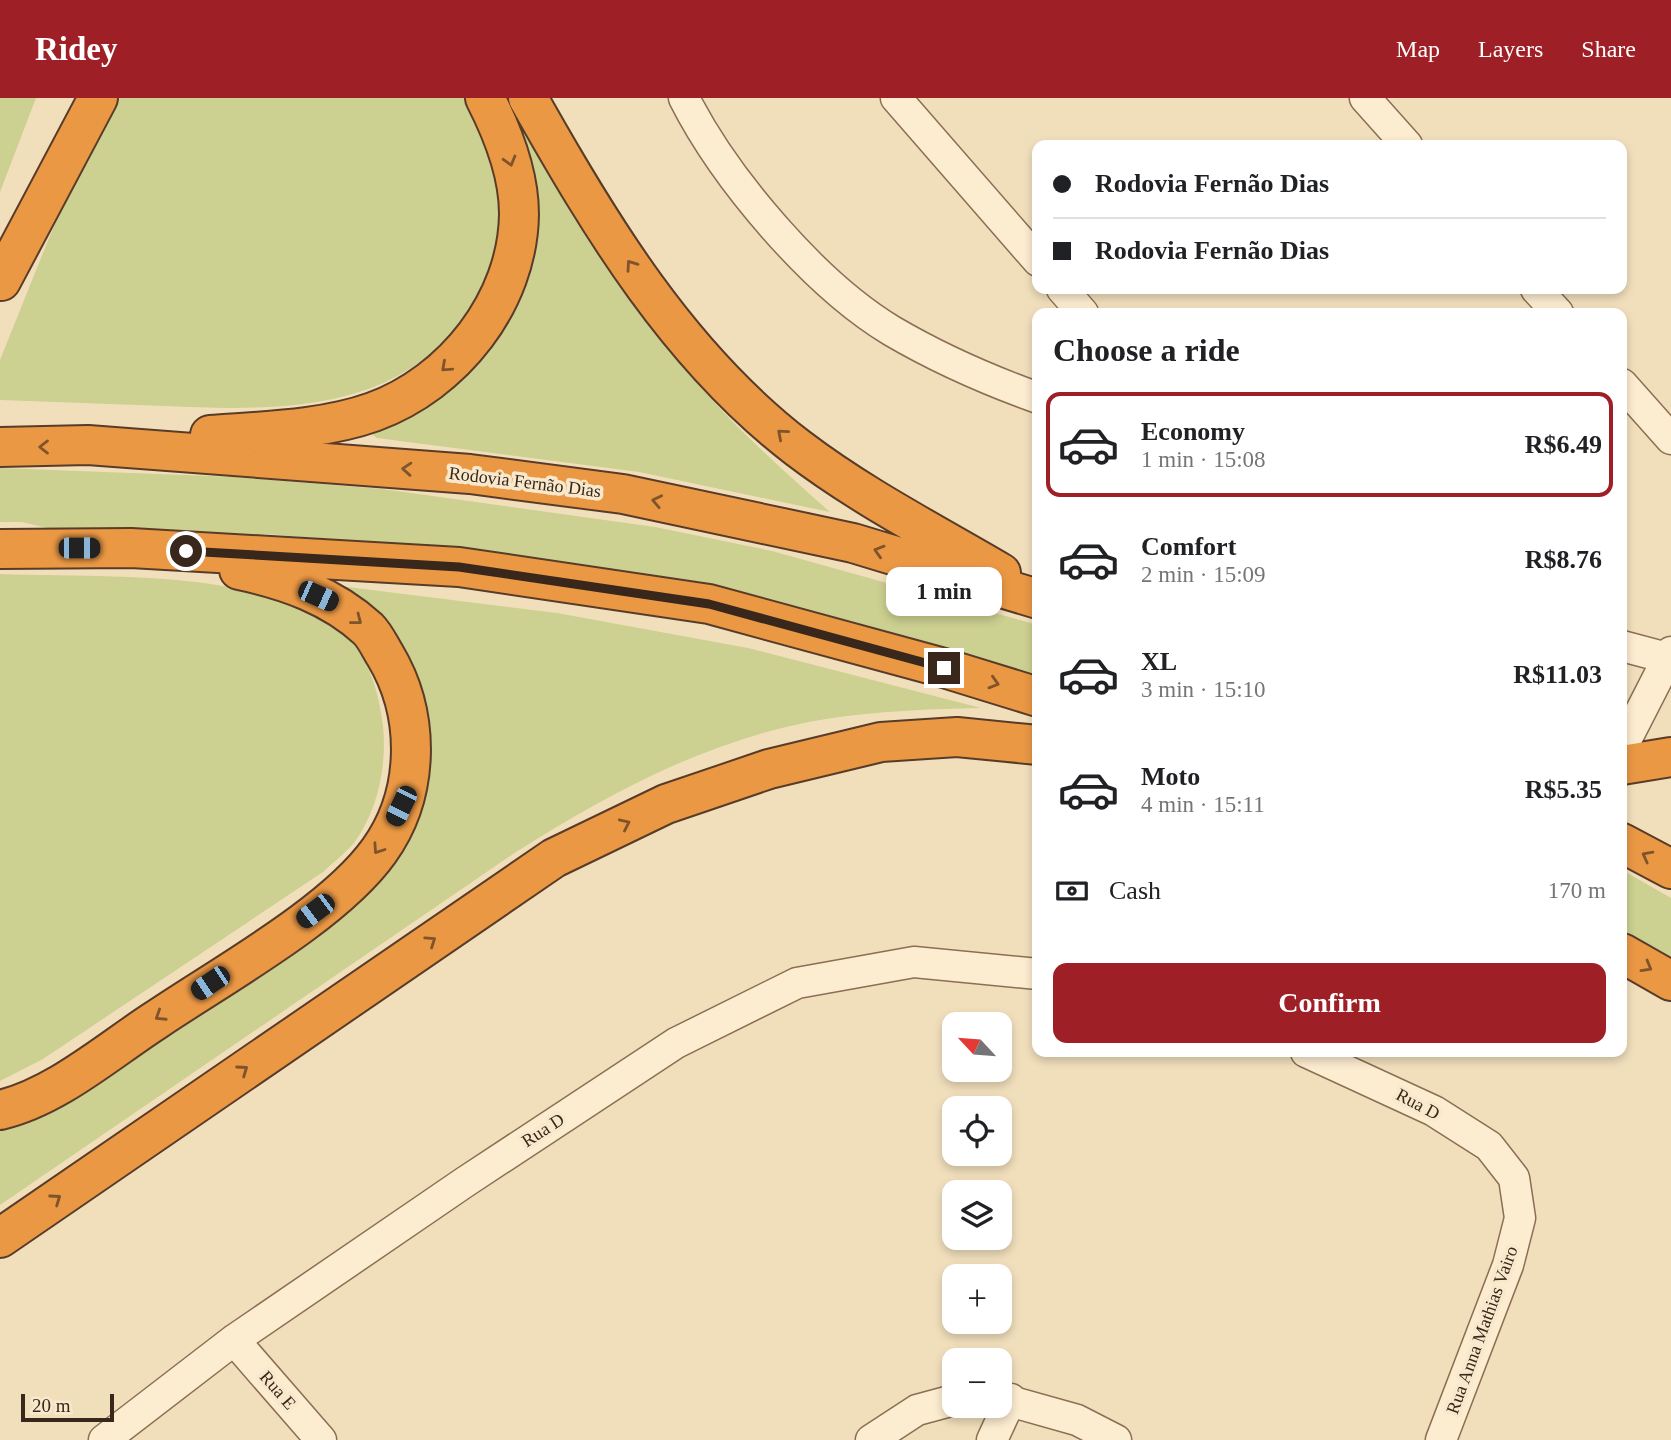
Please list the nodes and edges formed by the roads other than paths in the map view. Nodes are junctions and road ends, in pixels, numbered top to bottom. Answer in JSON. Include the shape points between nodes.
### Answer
{"nodes":[{"id":1,"x":68,"y":98,"type":"edge"},
{"id":2,"x":98,"y":98,"type":"edge"},
{"id":3,"x":485,"y":98,"type":"edge"},
{"id":4,"x":528,"y":98,"type":"edge"},
{"id":5,"x":684,"y":98,"type":"edge"},
{"id":6,"x":896,"y":98,"type":"edge"},
{"id":7,"x":1365,"y":98,"type":"edge"},
{"id":8,"x":1403,"y":140,"type":"edge"},
{"id":9,"x":1032,"y":254,"type":"edge"},
{"id":10,"x":0,"y":282,"type":"edge"},
{"id":11,"x":1066,"y":294,"type":"edge"},
{"id":12,"x":1541,"y":294,"type":"edge"},
{"id":13,"x":1079,"y":308,"type":"edge"},
{"id":14,"x":1553,"y":308,"type":"edge"},
{"id":15,"x":1627,"y":390,"type":"edge"},
{"id":16,"x":1032,"y":396,"type":"edge"},
{"id":17,"x":1671,"y":439,"type":"edge"},
{"id":18,"x":88,"y":445,"type":"junction"},
{"id":19,"x":0,"y":447,"type":"edge"},
{"id":20,"x":131,"y":548,"type":"junction"},
{"id":21,"x":0,"y":549,"type":"edge"},
{"id":22,"x":1032,"y":592,"type":"edge"},
{"id":23,"x":1032,"y":594,"type":"edge"},
{"id":24,"x":1627,"y":647,"type":"edge"},
{"id":25,"x":1670,"y":656,"type":"edge"},
{"id":26,"x":1032,"y":695,"type":"edge"},
{"id":27,"x":1627,"y":738,"type":"edge"},
{"id":28,"x":1032,"y":744,"type":"edge"},
{"id":29,"x":1671,"y":757,"type":"edge"},
{"id":30,"x":1627,"y":764,"type":"edge"},
{"id":31,"x":1627,"y":846,"type":"edge"},
{"id":32,"x":1671,"y":869,"type":"edge"},
{"id":33,"x":1627,"y":956,"type":"edge"},
{"id":34,"x":1032,"y":973,"type":"edge"},
{"id":35,"x":1671,"y":981,"type":"edge"},
{"id":36,"x":1317,"y":1057,"type":"edge"},
{"id":37,"x":0,"y":1110,"type":"edge"},
{"id":38,"x":1514,"y":1178,"type":"joint"},
{"id":39,"x":0,"y":1238,"type":"edge"},
{"id":40,"x":234,"y":1340,"type":"junction"},
{"id":41,"x":1012,"y":1400,"type":"edge"},
{"id":42,"x":942,"y":1403,"type":"edge"},
{"id":43,"x":999,"y":1418,"type":"edge"},
{"id":44,"x":104,"y":1440,"type":"edge"},
{"id":45,"x":321,"y":1440,"type":"edge"},
{"id":46,"x":871,"y":1440,"type":"edge"},
{"id":47,"x":992,"y":1440,"type":"edge"},
{"id":48,"x":1116,"y":1440,"type":"edge"},
{"id":49,"x":1441,"y":1440,"type":"edge"}],
"edges":[{"from":1,"to":10,"type":"highway"},
{"from":2,"to":10,"type":"highway"},
{"from":3,"to":18,"type":"highway","one_way":true,"via":[[513,169],[519,214],[514,253],[499,296],[475,339],[444,370],[412,394],[372,412],[319,424]]},
{"from":22,"to":4,"type":"highway","one_way":true,"via":[[836,475],[731,390],[661,308],[587,204]]},
{"from":5,"to":16,"type":"street","via":[[749,198],[830,284],[891,330],[991,381]]},
{"from":6,"to":9,"type":"street"},
{"from":7,"to":8,"type":"street"},
{"from":11,"to":13,"type":"street"},
{"from":12,"to":14,"type":"street"},
{"from":15,"to":17,"type":"street"},
{"from":18,"to":19,"type":"highway","name":"Rodovia Fernão Dias","one_way":true},
{"from":23,"to":18,"type":"highway","name":"Rodovia Fernão Dias","one_way":true,"via":[[853,543],[623,494],[470,474]]},
{"from":20,"to":21,"type":"highway"},
{"from":20,"to":26,"type":"highway","one_way":true,"via":[[459,567],[709,604]]},
{"from":20,"to":37,"type":"highway","one_way":true,"via":[[265,575],[335,603],[371,631],[395,671],[410,719],[412,761],[401,806],[386,839],[352,883],[278,939],[54,1087]]},
{"from":24,"to":25,"type":"street"},
{"from":25,"to":27,"type":"street"},
{"from":39,"to":28,"type":"highway","one_way":true,"via":[[543,865],[603,834],[666,804],[769,769],[881,743],[957,737]]},
{"from":29,"to":30,"type":"highway"},
{"from":32,"to":31,"type":"highway","one_way":true},
{"from":33,"to":35,"type":"highway","one_way":true},
{"from":34,"to":40,"type":"street","name":"Rua D","via":[[914,962],[797,983],[676,1042]]},
{"from":36,"to":38,"type":"street","name":"Rua D","via":[[1434,1111],[1489,1146]]},
{"from":38,"to":49,"type":"street","name":"Rua Anna Mathias Vairo","via":[[1520,1217],[1508,1265]]},
{"from":40,"to":44,"type":"street","name":"Rua D"},
{"from":40,"to":45,"type":"street","name":"Rua E"},
{"from":41,"to":48,"type":"street","via":[[1077,1420]]},
{"from":42,"to":46,"type":"street","via":[[917,1410]]},
{"from":43,"to":47,"type":"street"}]}
